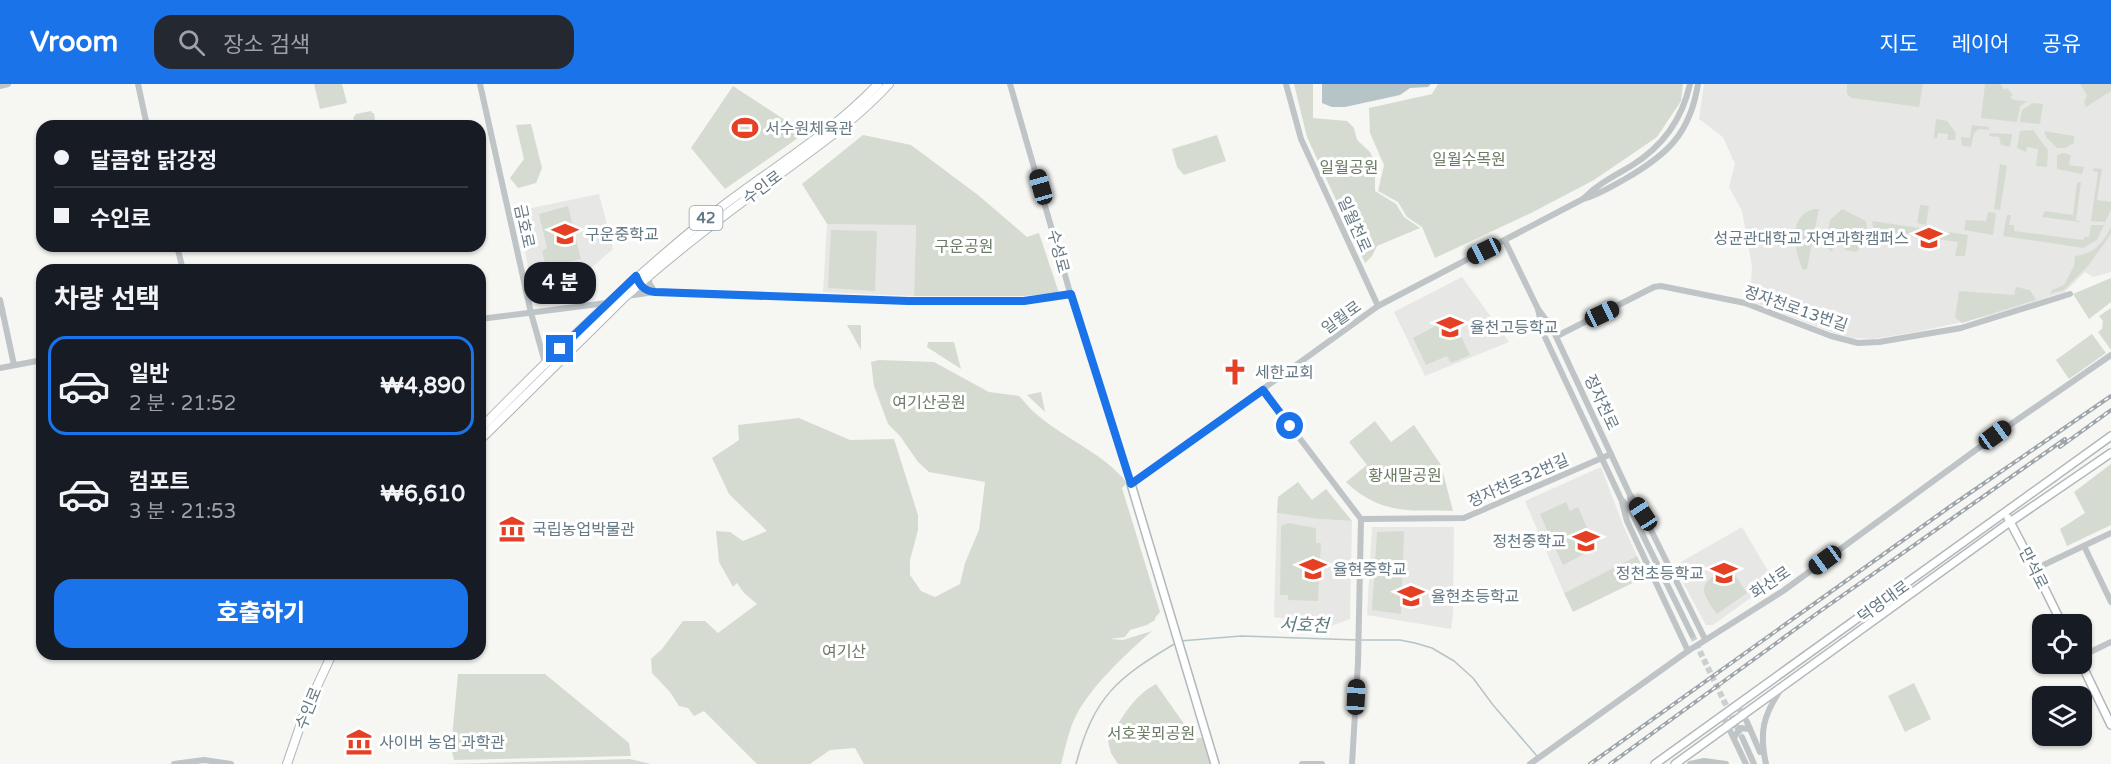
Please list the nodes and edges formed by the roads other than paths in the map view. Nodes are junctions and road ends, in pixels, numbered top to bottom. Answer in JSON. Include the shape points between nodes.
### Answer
{"nodes":[{"id":1,"x":8,"y":84,"type":"edge"},
{"id":2,"x":138,"y":84,"type":"edge"},
{"id":3,"x":480,"y":84,"type":"edge"},
{"id":4,"x":878,"y":84,"type":"edge"},
{"id":5,"x":889,"y":84,"type":"edge"},
{"id":6,"x":1010,"y":84,"type":"edge"},
{"id":7,"x":1286,"y":84,"type":"edge"},
{"id":8,"x":1690,"y":84,"type":"edge"},
{"id":9,"x":1698,"y":84,"type":"edge"},
{"id":10,"x":0,"y":86,"type":"edge"},
{"id":11,"x":146,"y":120,"type":"edge"},
{"id":12,"x":1583,"y":200,"type":"junction"},
{"id":13,"x":1505,"y":241,"type":"junction"},
{"id":14,"x":650,"y":274,"type":"junction"},
{"id":15,"x":638,"y":280,"type":"junction"},
{"id":16,"x":655,"y":292,"type":"junction"},
{"id":17,"x":1071,"y":294,"type":"junction"},
{"id":18,"x":2070,"y":294,"type":"dead end"},
{"id":19,"x":626,"y":296,"type":"junction"},
{"id":20,"x":0,"y":300,"type":"edge"},
{"id":21,"x":607,"y":303,"type":"junction"},
{"id":22,"x":1378,"y":306,"type":"junction"},
{"id":23,"x":1538,"y":309,"type":"junction"},
{"id":24,"x":531,"y":313,"type":"junction"},
{"id":25,"x":486,"y":318,"type":"edge"},
{"id":26,"x":1557,"y":336,"type":"junction"},
{"id":27,"x":2111,"y":355,"type":"edge"},
{"id":28,"x":36,"y":361,"type":"edge"},
{"id":29,"x":544,"y":364,"type":"junction"},
{"id":30,"x":14,"y":365,"type":"junction"},
{"id":31,"x":0,"y":368,"type":"edge"},
{"id":32,"x":549,"y":371,"type":"junction"},
{"id":33,"x":1263,"y":390,"type":"junction"},
{"id":34,"x":486,"y":423,"type":"edge"},
{"id":35,"x":486,"y":434,"type":"edge"},
{"id":36,"x":2111,"y":436,"type":"edge"},
{"id":37,"x":2111,"y":453,"type":"edge"},
{"id":38,"x":1611,"y":454,"type":"junction"},
{"id":39,"x":1602,"y":459,"type":"junction"},
{"id":40,"x":1131,"y":484,"type":"junction"},
{"id":41,"x":1630,"y":495,"type":"junction"},
{"id":42,"x":1621,"y":499,"type":"junction"},
{"id":43,"x":1631,"y":511,"type":"junction"},
{"id":44,"x":2005,"y":514,"type":"junction"},
{"id":45,"x":1361,"y":519,"type":"junction"},
{"id":46,"x":2010,"y":522,"type":"junction"},
{"id":47,"x":2111,"y":533,"type":"edge"},
{"id":48,"x":2084,"y":546,"type":"junction"},
{"id":49,"x":2035,"y":568,"type":"junction"},
{"id":50,"x":2111,"y":602,"type":"edge"},
{"id":51,"x":2057,"y":614,"type":"edge"},
{"id":52,"x":1692,"y":635,"type":"tunnel mouth"},
{"id":53,"x":1705,"y":639,"type":"junction"},
{"id":54,"x":2111,"y":642,"type":"edge"},
{"id":55,"x":1688,"y":651,"type":"junction"},
{"id":56,"x":2092,"y":651,"type":"edge"},
{"id":57,"x":329,"y":660,"type":"edge"},
{"id":58,"x":2086,"y":674,"type":"edge"},
{"id":59,"x":1783,"y":686,"type":"junction"},
{"id":60,"x":1737,"y":705,"type":"junction"},
{"id":61,"x":1743,"y":715,"type":"junction"},
{"id":62,"x":1723,"y":716,"type":"junction"},
{"id":63,"x":2111,"y":725,"type":"edge"},
{"id":64,"x":1728,"y":726,"type":"junction"},
{"id":65,"x":1750,"y":729,"type":"junction"},
{"id":66,"x":1742,"y":737,"type":"tunnel mouth"},
{"id":67,"x":1734,"y":738,"type":"junction"},
{"id":68,"x":174,"y":764,"type":"edge"},
{"id":69,"x":231,"y":764,"type":"edge"},
{"id":70,"x":287,"y":764,"type":"edge"},
{"id":71,"x":1215,"y":764,"type":"edge"},
{"id":72,"x":1302,"y":764,"type":"edge"},
{"id":73,"x":1322,"y":764,"type":"edge"},
{"id":74,"x":1352,"y":764,"type":"edge"},
{"id":75,"x":1530,"y":764,"type":"edge"},
{"id":76,"x":1654,"y":764,"type":"edge"},
{"id":77,"x":1676,"y":764,"type":"edge"},
{"id":78,"x":1690,"y":764,"type":"edge"},
{"id":79,"x":1726,"y":764,"type":"edge"},
{"id":80,"x":1746,"y":764,"type":"edge"},
{"id":81,"x":1754,"y":764,"type":"edge"},
{"id":82,"x":1766,"y":764,"type":"edge"}],
"edges":[{"from":1,"to":10,"type":"street"},
{"from":2,"to":11,"type":"street"},
{"from":3,"to":24,"type":"street","name":"금호로"},
{"from":4,"to":15,"type":"main road","name":"수인로","number":"42","via":[[830,127],[726,202]]},
{"from":5,"to":14,"type":"main road","name":"수인로","via":[[824,142]]},
{"from":6,"to":17,"type":"street","name":"수성로"},
{"from":7,"to":22,"type":"street","name":"일월천로","via":[[1301,139]]},
{"from":8,"to":12,"type":"street","name":"일월로","via":[[1675,124],[1655,149],[1597,186]]},
{"from":9,"to":12,"type":"street","name":"일월로","via":[[1685,127],[1664,154],[1600,194]]},
{"from":12,"to":13,"type":"street","name":"일월로"},
{"from":13,"to":22,"type":"street","name":"일월로"},
{"from":13,"to":23,"type":"street","name":"정자천로"},
{"from":14,"to":15,"type":"main road","name":"수인로"},
{"from":14,"to":16,"type":"street"},
{"from":15,"to":16,"type":"street","via":[[648,291]]},
{"from":15,"to":19,"type":"main road","name":"수인로"},
{"from":15,"to":21,"type":"main road","name":"수인로","number":"42"},
{"from":16,"to":17,"type":"street","via":[[908,301],[1024,301]]},
{"from":16,"to":19,"type":"street"},
{"from":17,"to":40,"type":"street","name":"수성로"},
{"from":18,"to":26,"type":"street","name":"정자천로13번길","via":[[1961,328],[1858,343],[1745,303],[1661,286]]},
{"from":19,"to":32,"type":"main road","name":"수인로"},
{"from":20,"to":30,"type":"street"},
{"from":21,"to":24,"type":"street"},
{"from":21,"to":29,"type":"main road","name":"수인로","number":"42"},
{"from":22,"to":33,"type":"street","name":"일월로"},
{"from":23,"to":26,"type":"street","name":"정자천로"},
{"from":23,"to":39,"type":"street","name":"정자천로","via":[[1543,333]]},
{"from":24,"to":25,"type":"street"},
{"from":24,"to":29,"type":"street","name":"금호로"},
{"from":26,"to":38,"type":"street","name":"정자천로"},
{"from":27,"to":53,"type":"street","name":"화산로","via":[[1783,591]]},
{"from":28,"to":30,"type":"street"},
{"from":29,"to":32,"type":"street","name":"금호로"},
{"from":29,"to":34,"type":"main road","name":"수인로","number":"42"},
{"from":30,"to":31,"type":"street"},
{"from":32,"to":35,"type":"main road","name":"수인로"},
{"from":33,"to":40,"type":"street","name":"일월로"},
{"from":33,"to":45,"type":"street"},
{"from":36,"to":44,"type":"main road","name":"덕영대로"},
{"from":37,"to":46,"type":"main road","name":"덕영대로"},
{"from":38,"to":39,"type":"street","name":"정자천로32번길"},
{"from":38,"to":41,"type":"street","name":"정자천로"},
{"from":39,"to":42,"type":"street","name":"정자천로"},
{"from":39,"to":45,"type":"street","name":"정자천로32번길","via":[[1464,518]]},
{"from":40,"to":71,"type":"main road","name":"수성로"},
{"from":41,"to":43,"type":"street","name":"정자천로"},
{"from":41,"to":53,"type":"street"},
{"from":42,"to":43,"type":"street","name":"정자천로"},
{"from":42,"to":55,"type":"street","via":[[1627,521]]},
{"from":43,"to":52,"type":"street","name":"정자천로"},
{"from":44,"to":46,"type":"main road","name":"만석로"},
{"from":44,"to":60,"type":"main road","name":"덕영대로"},
{"from":45,"to":74,"type":"street"},
{"from":46,"to":49,"type":"main road","name":"만석로"},
{"from":46,"to":59,"type":"main road","name":"덕영대로"},
{"from":47,"to":48,"type":"street"},
{"from":48,"to":49,"type":"street"},
{"from":48,"to":50,"type":"street"},
{"from":49,"to":51,"type":"main road","name":"만석로"},
{"from":53,"to":55,"type":"street","name":"화산로"},
{"from":54,"to":56,"type":"street"},
{"from":55,"to":75,"type":"street","name":"화산로"},
{"from":57,"to":70,"type":"main road","name":"수인로"},
{"from":58,"to":63,"type":"main road"},
{"from":59,"to":61,"type":"main road","name":"덕영대로"},
{"from":59,"to":82,"type":"street","via":[[1764,721],[1762,746]]},
{"from":60,"to":61,"type":"street"},
{"from":60,"to":62,"type":"main road","name":"덕영대로"},
{"from":61,"to":64,"type":"main road","name":"덕영대로"},
{"from":61,"to":65,"type":"street"},
{"from":62,"to":64,"type":"street"},
{"from":62,"to":76,"type":"main road","name":"덕영대로"},
{"from":64,"to":67,"type":"street"},
{"from":64,"to":77,"type":"main road","name":"덕영대로"},
{"from":65,"to":67,"type":"street","via":[[1740,728]]},
{"from":65,"to":82,"type":"street"},
{"from":66,"to":81,"type":"street"},
{"from":67,"to":80,"type":"street"},
{"from":68,"to":69,"type":"street","via":[[204,760]]},
{"from":72,"to":73,"type":"street"},
{"from":78,"to":79,"type":"street"}]}
